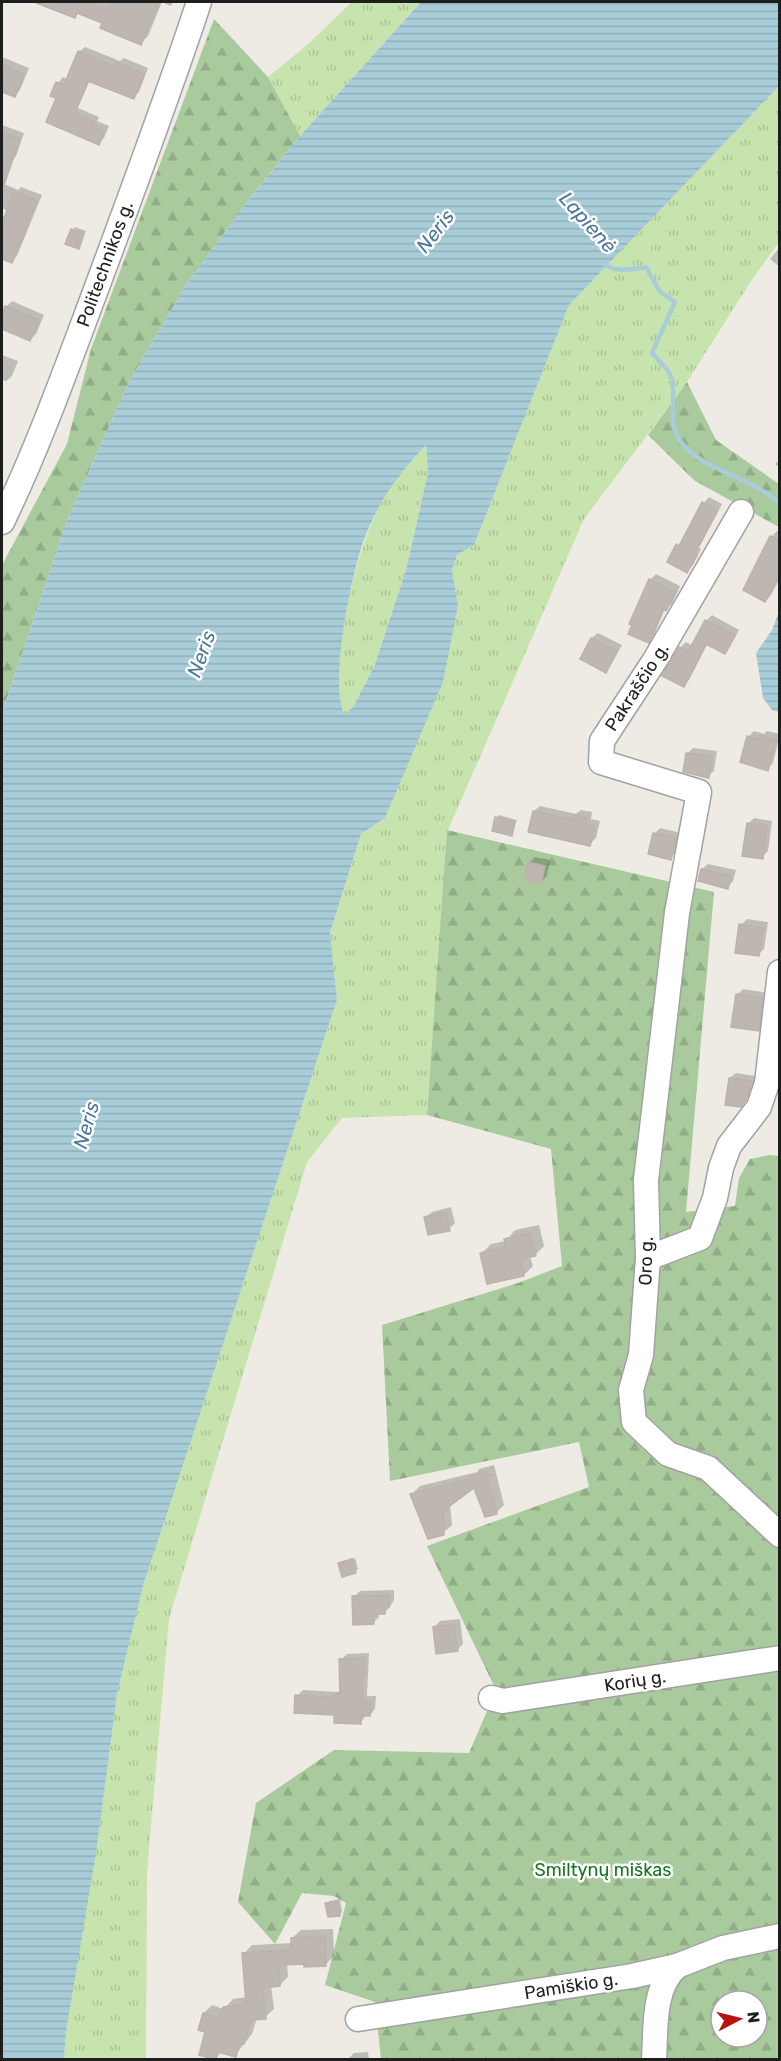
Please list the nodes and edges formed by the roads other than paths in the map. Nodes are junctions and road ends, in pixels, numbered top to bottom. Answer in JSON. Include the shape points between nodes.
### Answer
{"nodes":[{"id":1,"x":199,"y":2,"type":"edge"},
{"id":2,"x":741,"y":512,"type":"dead end"},
{"id":3,"x":2,"y":522,"type":"edge"},
{"id":4,"x":677,"y":913,"type":"joint"},
{"id":5,"x":780,"y":972,"type":"edge"},
{"id":6,"x":648,"y":1258,"type":"junction"},
{"id":7,"x":780,"y":1535,"type":"edge"},
{"id":8,"x":780,"y":1658,"type":"edge"},
{"id":9,"x":491,"y":1698,"type":"dead end"},
{"id":10,"x":780,"y":1936,"type":"edge"},
{"id":11,"x":677,"y":1966,"type":"junction"},
{"id":12,"x":358,"y":2019,"type":"dead end"},
{"id":13,"x":654,"y":2060,"type":"edge"}],
"edges":[{"from":1,"to":3,"type":"street","name":"Politechnikos g.","via":[[66,371]]},
{"from":2,"to":4,"type":"street","name":"Pakraščio g.","via":[[655,660],[602,741],[601,762],[699,792]]},
{"from":4,"to":6,"type":"street","name":"Oro g.","via":[[646,1179]]},
{"from":5,"to":6,"type":"street","via":[[767,1083],[759,1107],[729,1146],[700,1238]]},
{"from":6,"to":7,"type":"street","name":"Oro g.","via":[[640,1355],[631,1390],[634,1422],[668,1454],[708,1468]]},
{"from":8,"to":9,"type":"street","name":"Korių g.","via":[[504,1701]]},
{"from":10,"to":11,"type":"street","name":"Pamiškio g.","via":[[723,1948]]},
{"from":11,"to":12,"type":"street","name":"Pamiškio g."},
{"from":11,"to":13,"type":"street","via":[[660,1991]]}]}
